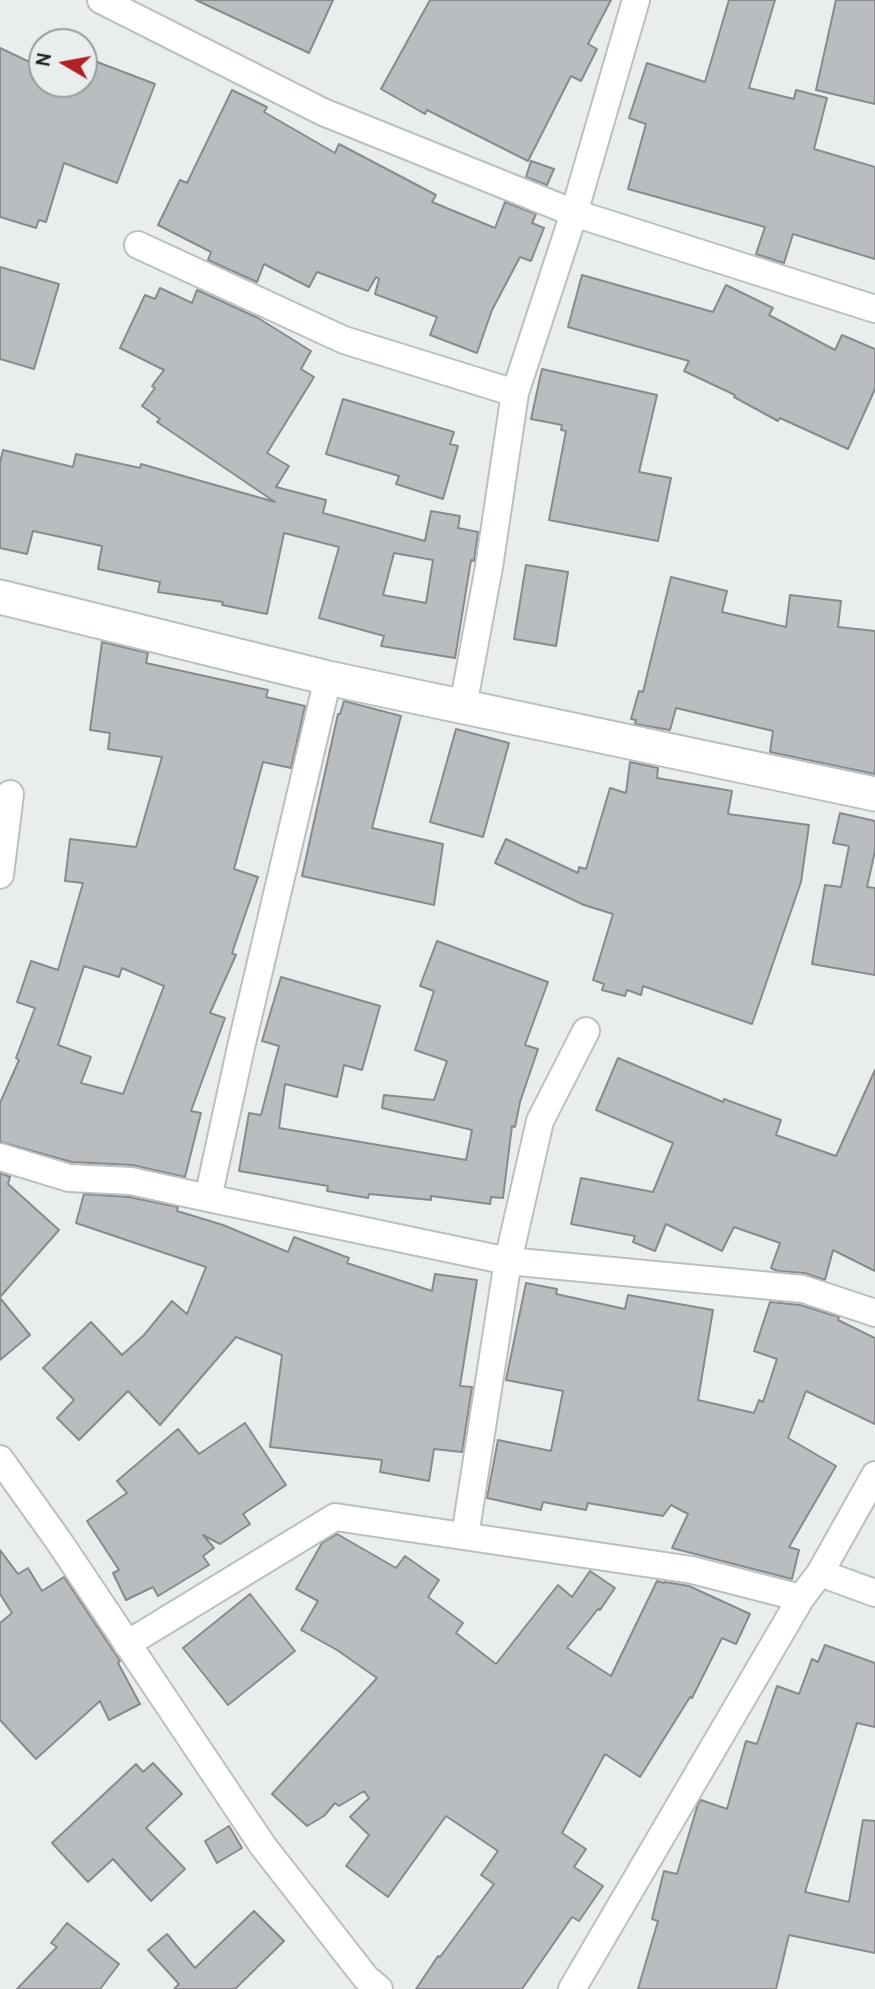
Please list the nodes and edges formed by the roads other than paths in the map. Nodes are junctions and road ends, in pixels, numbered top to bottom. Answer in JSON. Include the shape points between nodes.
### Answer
{"nodes":[{"id":1,"x":101,"y":0,"type":"edge"},
{"id":2,"x":636,"y":0,"type":"edge"},
{"id":3,"x":574,"y":213,"type":"junction"},
{"id":4,"x":138,"y":245,"type":"dead end"},
{"id":5,"x":875,"y":309,"type":"edge"},
{"id":6,"x":515,"y":393,"type":"junction"},
{"id":7,"x":0,"y":597,"type":"edge"},
{"id":8,"x":328,"y":678,"type":"junction"},
{"id":9,"x":463,"y":706,"type":"junction"},
{"id":10,"x":875,"y":793,"type":"edge"},
{"id":11,"x":10,"y":794,"type":"dead end"},
{"id":12,"x":0,"y":875,"type":"edge"},
{"id":13,"x":586,"y":1031,"type":"dead end"},
{"id":14,"x":0,"y":1157,"type":"edge"},
{"id":15,"x":208,"y":1198,"type":"junction"},
{"id":16,"x":508,"y":1261,"type":"junction"},
{"id":17,"x":875,"y":1313,"type":"edge"},
{"id":18,"x":0,"y":1459,"type":"edge"},
{"id":19,"x":875,"y":1475,"type":"edge"},
{"id":20,"x":465,"y":1536,"type":"junction"},
{"id":21,"x":820,"y":1573,"type":"junction"},
{"id":22,"x":875,"y":1592,"type":"edge"},
{"id":23,"x":802,"y":1598,"type":"junction"},
{"id":24,"x":127,"y":1644,"type":"junction"},
{"id":25,"x":379,"y":1989,"type":"edge"},
{"id":26,"x":572,"y":1989,"type":"edge"}],
"edges":[{"from":1,"to":3,"type":"street","via":[[323,112]]},
{"from":2,"to":3,"type":"street"},
{"from":3,"to":5,"type":"street"},
{"from":3,"to":6,"type":"street"},
{"from":4,"to":6,"type":"street","via":[[344,341]]},
{"from":6,"to":9,"type":"street"},
{"from":7,"to":8,"type":"street"},
{"from":8,"to":9,"type":"street"},
{"from":8,"to":15,"type":"street"},
{"from":9,"to":10,"type":"street"},
{"from":11,"to":12,"type":"street"},
{"from":13,"to":16,"type":"street","via":[[540,1121]]},
{"from":14,"to":15,"type":"street","via":[[69,1178],[131,1181]]},
{"from":15,"to":16,"type":"street"},
{"from":16,"to":17,"type":"street","via":[[803,1289]]},
{"from":16,"to":20,"type":"street"},
{"from":18,"to":24,"type":"street"},
{"from":19,"to":21,"type":"street"},
{"from":20,"to":23,"type":"street","via":[[692,1570]]},
{"from":20,"to":24,"type":"street","via":[[335,1517]]},
{"from":21,"to":22,"type":"street"},
{"from":21,"to":23,"type":"street"},
{"from":23,"to":26,"type":"street"},
{"from":24,"to":25,"type":"street","via":[[263,1846]]}]}
